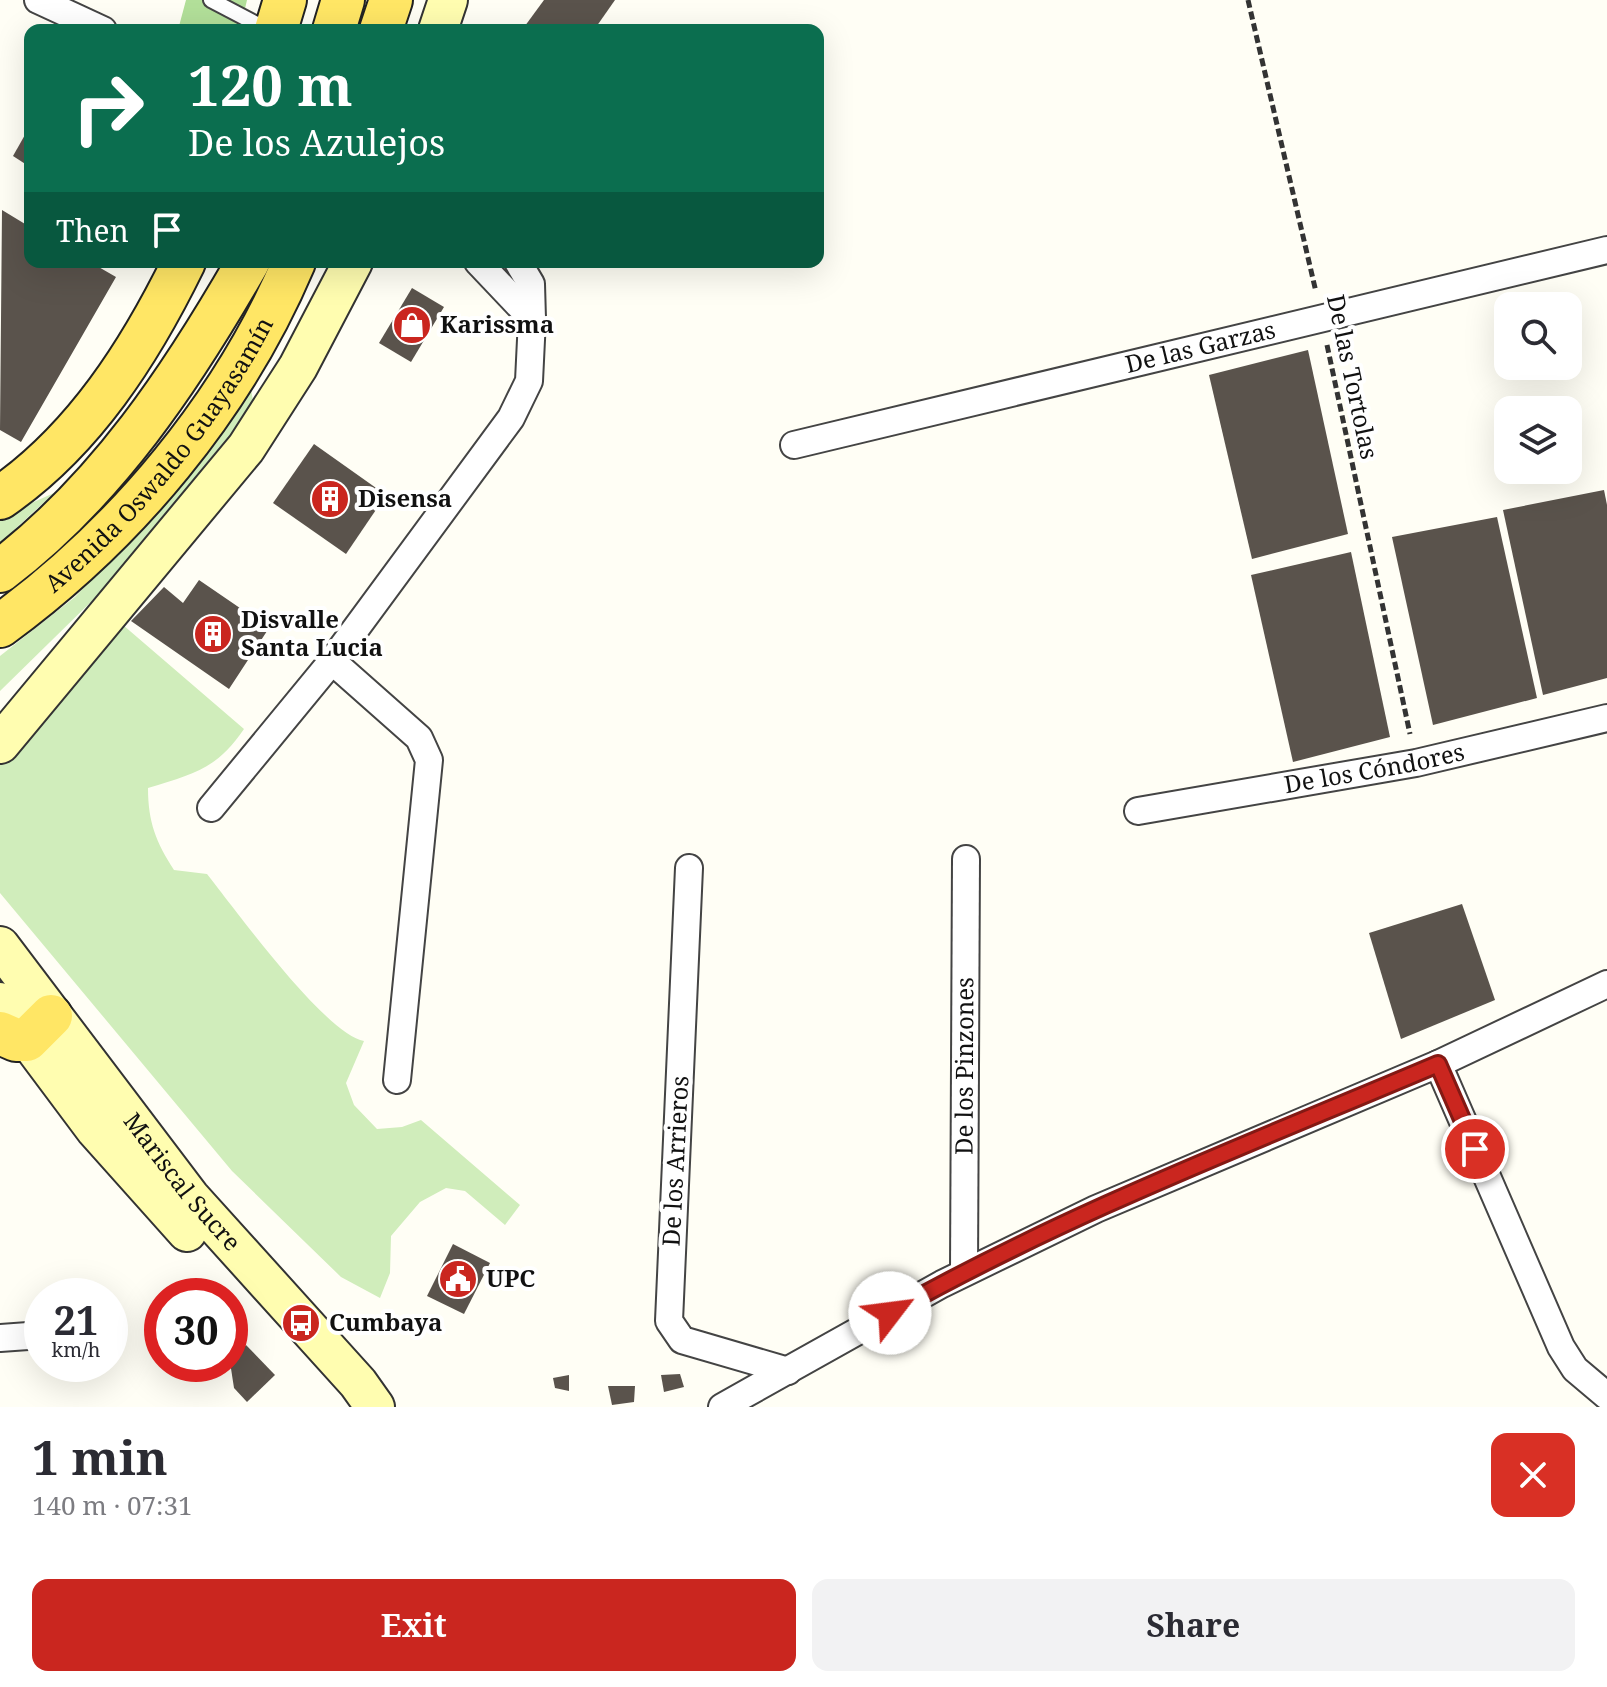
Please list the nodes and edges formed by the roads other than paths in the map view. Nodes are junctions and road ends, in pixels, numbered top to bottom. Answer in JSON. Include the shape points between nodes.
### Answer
{"nodes":[{"id":1,"x":38,"y":0,"type":"edge"},
{"id":2,"x":211,"y":0,"type":"edge"},
{"id":3,"x":285,"y":0,"type":"edge"},
{"id":4,"x":343,"y":0,"type":"edge"},
{"id":5,"x":391,"y":0,"type":"edge"},
{"id":6,"x":448,"y":0,"type":"edge"},
{"id":7,"x":90,"y":24,"type":"edge"},
{"id":8,"x":257,"y":24,"type":"edge"},
{"id":9,"x":278,"y":24,"type":"edge"},
{"id":10,"x":336,"y":24,"type":"edge"},
{"id":11,"x":383,"y":24,"type":"edge"},
{"id":12,"x":440,"y":24,"type":"edge"},
{"id":13,"x":1607,"y":250,"type":"edge"},
{"id":14,"x":181,"y":268,"type":"edge"},
{"id":15,"x":245,"y":268,"type":"edge"},
{"id":16,"x":291,"y":268,"type":"edge"},
{"id":17,"x":350,"y":268,"type":"edge"},
{"id":18,"x":484,"y":268,"type":"edge"},
{"id":19,"x":522,"y":268,"type":"edge"},
{"id":20,"x":532,"y":319,"type":"junction"},
{"id":21,"x":794,"y":445,"type":"dead end"},
{"id":22,"x":0,"y":498,"type":"edge"},
{"id":23,"x":0,"y":571,"type":"edge"},
{"id":24,"x":0,"y":626,"type":"edge"},
{"id":25,"x":332,"y":661,"type":"junction"},
{"id":26,"x":1607,"y":718,"type":"edge"},
{"id":27,"x":0,"y":744,"type":"edge"},
{"id":28,"x":211,"y":808,"type":"dead end"},
{"id":29,"x":1138,"y":811,"type":"dead end"},
{"id":30,"x":966,"y":859,"type":"dead end"},
{"id":31,"x":689,"y":868,"type":"dead end"},
{"id":32,"x":0,"y":946,"type":"edge"},
{"id":33,"x":1607,"y":984,"type":"edge"},
{"id":34,"x":0,"y":1002,"type":"edge"},
{"id":35,"x":26,"y":1030,"type":"edge"},
{"id":36,"x":1438,"y":1064,"type":"junction"},
{"id":37,"x":397,"y":1080,"type":"dead end"},
{"id":38,"x":964,"y":1272,"type":"junction"},
{"id":39,"x":24,"y":1336,"type":"edge"},
{"id":40,"x":0,"y":1338,"type":"edge"},
{"id":41,"x":788,"y":1371,"type":"junction"},
{"id":42,"x":1601,"y":1385,"type":"edge"},
{"id":43,"x":358,"y":1407,"type":"edge"},
{"id":44,"x":375,"y":1407,"type":"edge"},
{"id":45,"x":722,"y":1407,"type":"edge"}],
"edges":[{"from":1,"to":7,"type":"street"},
{"from":2,"to":8,"type":"lane"},
{"from":3,"to":9,"type":"main road"},
{"from":4,"to":10,"type":"main road"},
{"from":5,"to":11,"type":"main road"},
{"from":6,"to":12,"type":"street"},
{"from":13,"to":21,"type":"street","name":"De las Garzas"},
{"from":14,"to":22,"type":"main road","via":[[149,331],[84,421]]},
{"from":15,"to":23,"type":"main road","name":"Avenida Oswaldo Guayasamín","via":[[152,416],[73,506]]},
{"from":16,"to":24,"type":"main road","name":"Avenida Oswaldo Guayasamín","via":[[238,371],[176,456],[116,527],[44,594]]},
{"from":17,"to":27,"type":"street","via":[[298,367],[246,448]]},
{"from":18,"to":20,"type":"street"},
{"from":19,"to":20,"type":"street","via":[[531,284]]},
{"from":20,"to":25,"type":"street","via":[[529,381],[511,418]]},
{"from":25,"to":28,"type":"street"},
{"from":25,"to":37,"type":"street","via":[[419,738],[429,760]]},
{"from":26,"to":29,"type":"street","name":"De los Cóndores","via":[[1416,763]]},
{"from":30,"to":38,"type":"street","name":"De los Pinzones"},
{"from":31,"to":41,"type":"street","name":"De los Arrieros","via":[[669,1321],[682,1340]]},
{"from":32,"to":35,"type":"street","name":"Mariscal Sucre"},
{"from":33,"to":36,"type":"street"},
{"from":34,"to":35,"type":"street","name":"Mariscal Sucre"},
{"from":35,"to":43,"type":"street","name":"Mariscal Sucre","via":[[95,1129],[210,1258]]},
{"from":35,"to":44,"type":"street","name":"Mariscal Sucre","via":[[190,1197]]},
{"from":36,"to":38,"type":"street","via":[[1096,1209]]},
{"from":36,"to":42,"type":"street","via":[[1561,1347]]},
{"from":38,"to":41,"type":"street"},
{"from":39,"to":40,"type":"street"},
{"from":41,"to":45,"type":"street"}]}
